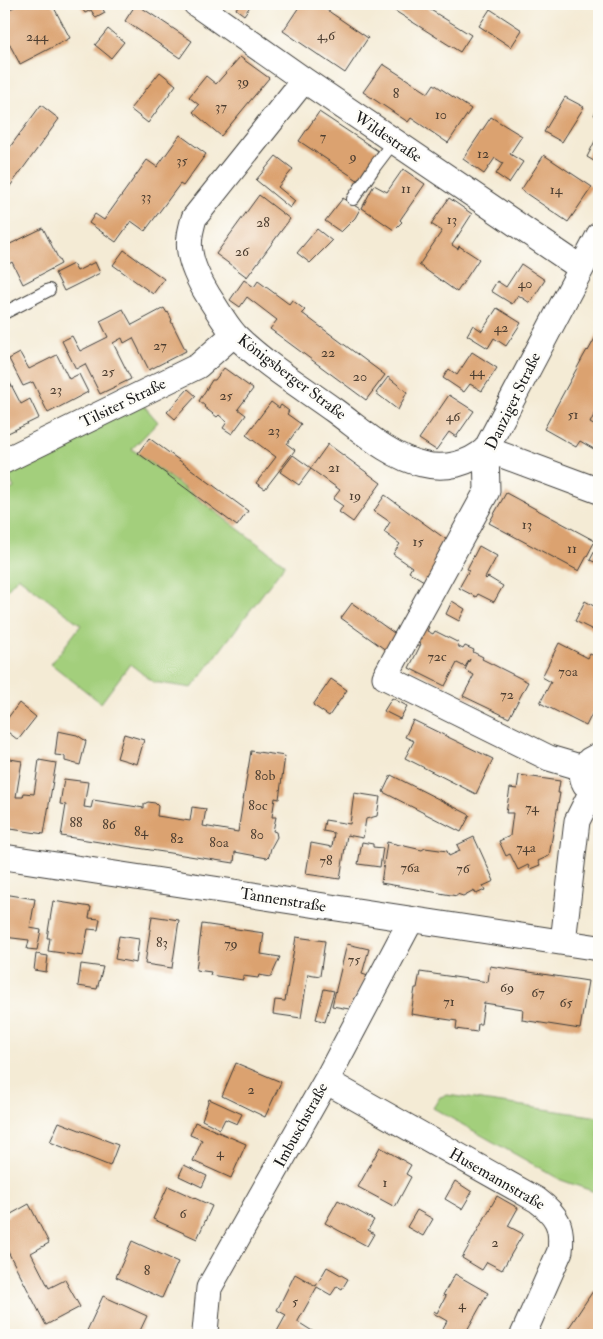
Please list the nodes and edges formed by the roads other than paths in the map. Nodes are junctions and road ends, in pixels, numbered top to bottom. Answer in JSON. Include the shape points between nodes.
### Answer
{"nodes":[{"id":1,"x":196,"y":4,"type":"edge"},
{"id":2,"x":304,"y":80,"type":"junction"},
{"id":3,"x":394,"y":141,"type":"junction"},
{"id":4,"x":353,"y":199,"type":"dead end"},
{"id":5,"x":599,"y":235,"type":"edge"},
{"id":6,"x":581,"y":268,"type":"junction"},
{"id":7,"x":49,"y":290,"type":"dead end"},
{"id":8,"x":4,"y":313,"type":"edge"},
{"id":9,"x":234,"y":334,"type":"junction"},
{"id":10,"x":486,"y":449,"type":"junction"},
{"id":11,"x":4,"y":461,"type":"edge"},
{"id":12,"x":599,"y":491,"type":"edge"},
{"id":13,"x":593,"y":777,"type":"edge"},
{"id":14,"x":4,"y":857,"type":"edge"},
{"id":15,"x":411,"y":920,"type":"junction"},
{"id":16,"x":563,"y":942,"type":"junction"},
{"id":17,"x":599,"y":948,"type":"edge"},
{"id":18,"x":326,"y":1081,"type":"junction"},
{"id":19,"x":204,"y":1332,"type":"dead end"},
{"id":20,"x":523,"y":1335,"type":"edge"}],
"edges":[{"from":1,"to":2,"type":"street","name":"Wildestraße"},
{"from":2,"to":3,"type":"street","name":"Wildestraße"},
{"from":2,"to":9,"type":"street","name":"Königsberger Straße","via":[[194,218],[190,252],[196,271]]},
{"from":3,"to":4,"type":"lane"},
{"from":3,"to":6,"type":"street","name":"Wildestraße"},
{"from":5,"to":6,"type":"street","name":"Danziger Straße"},
{"from":6,"to":10,"type":"street","name":"Danziger Straße"},
{"from":7,"to":8,"type":"lane"},
{"from":9,"to":10,"type":"street","name":"Königsberger Straße","via":[[293,381],[407,460],[424,465],[453,465],[478,457]]},
{"from":9,"to":11,"type":"street","name":"Tilsiter Straße","via":[[198,366]]},
{"from":10,"to":12,"type":"street"},
{"from":10,"to":13,"type":"street","name":"Danziger Straße","via":[[487,491],[385,677]]},
{"from":13,"to":16,"type":"street","via":[[578,821]]},
{"from":14,"to":15,"type":"street","name":"Tannenstraße"},
{"from":15,"to":16,"type":"street","name":"Tannenstraße"},
{"from":15,"to":18,"type":"street","name":"Imbuschstraße"},
{"from":16,"to":17,"type":"street","name":"Tannenstraße"},
{"from":18,"to":19,"type":"street","name":"Imbuschstraße","via":[[209,1288]]},
{"from":18,"to":20,"type":"street","name":"Husemannstraße","via":[[550,1210],[560,1228],[560,1251]]}]}
